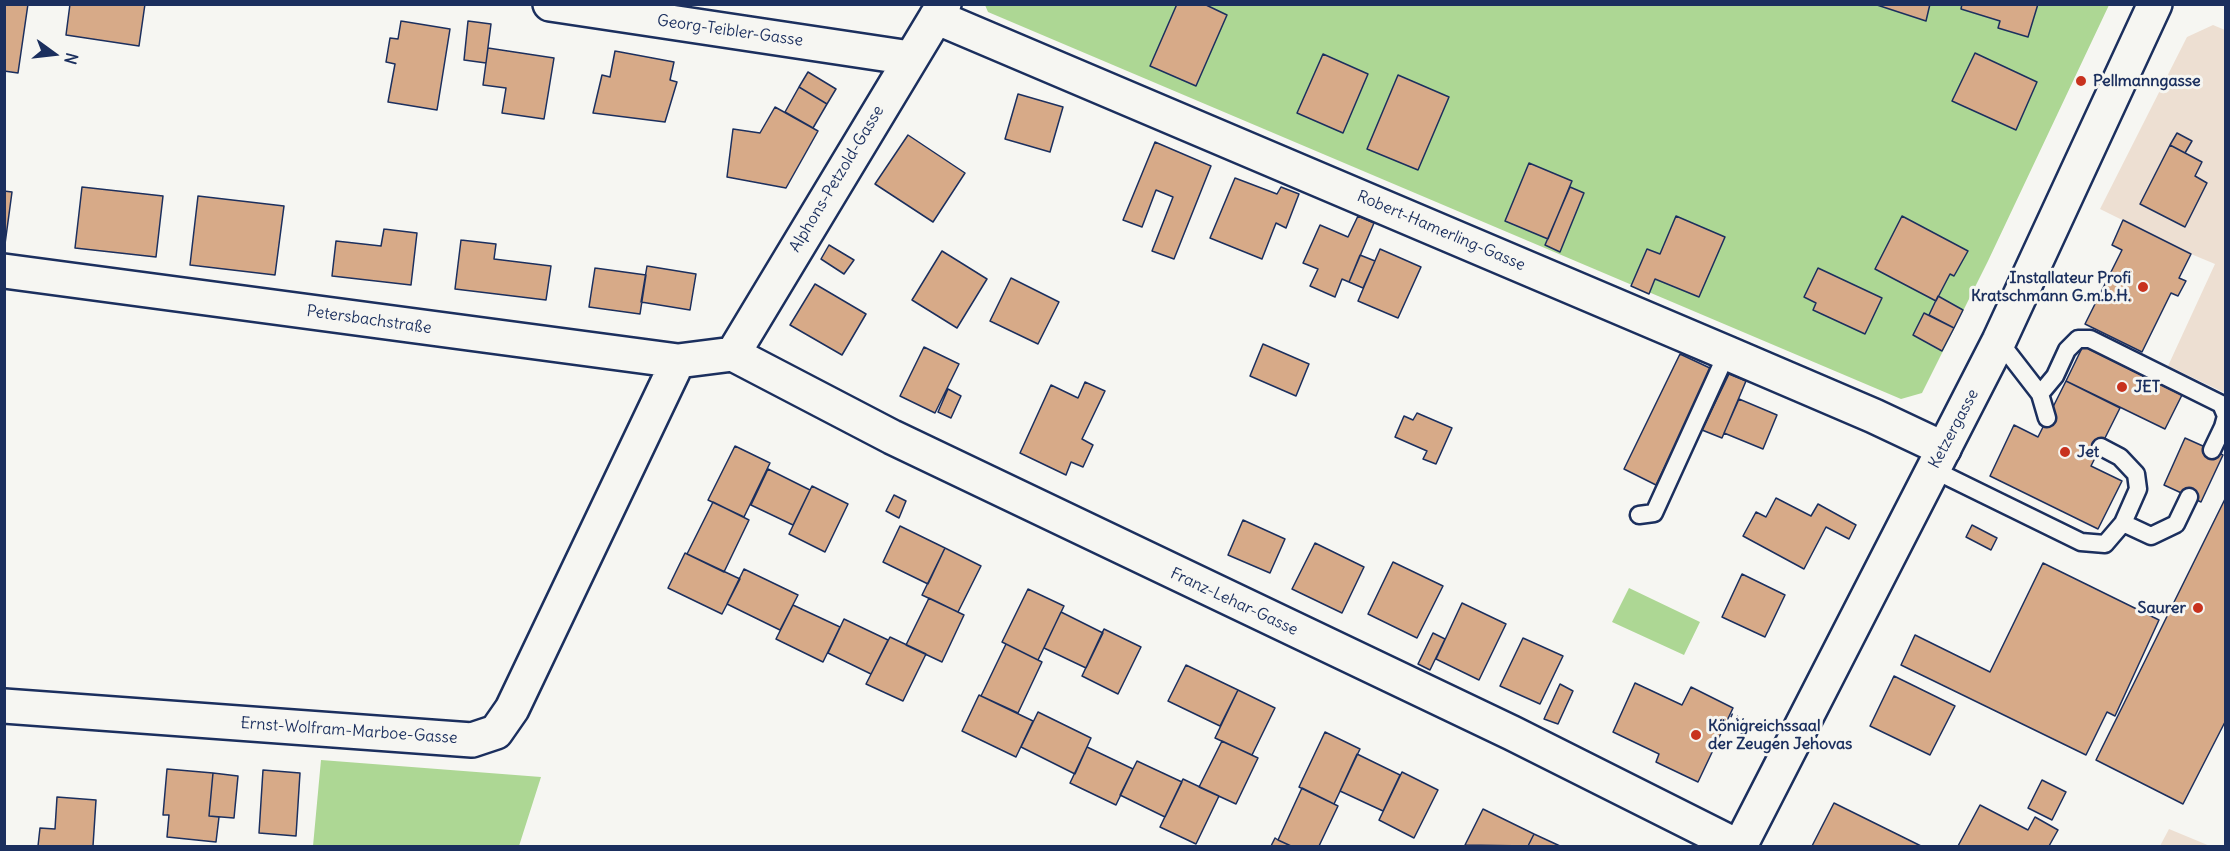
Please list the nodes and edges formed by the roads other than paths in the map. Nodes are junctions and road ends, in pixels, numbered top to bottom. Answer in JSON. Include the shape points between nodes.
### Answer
{"nodes":[{"id":1,"x":550,"y":4,"type":"edge"},
{"id":2,"x":2155,"y":4,"type":"edge"},
{"id":3,"x":940,"y":11,"type":"edge"},
{"id":4,"x":910,"y":58,"type":"junction"},
{"id":5,"x":4,"y":271,"type":"edge"},
{"id":6,"x":1999,"y":341,"type":"junction"},
{"id":7,"x":1727,"y":353,"type":"junction"},
{"id":8,"x":733,"y":354,"type":"junction"},
{"id":9,"x":678,"y":361,"type":"junction"},
{"id":10,"x":2040,"y":394,"type":"junction"},
{"id":11,"x":2047,"y":418,"type":"dead end"},
{"id":12,"x":2101,"y":447,"type":"dead end"},
{"id":13,"x":2212,"y":450,"type":"dead end"},
{"id":14,"x":1938,"y":459,"type":"junction"},
{"id":15,"x":2189,"y":497,"type":"dead end"},
{"id":16,"x":1640,"y":514,"type":"dead end"},
{"id":17,"x":2123,"y":523,"type":"junction"},
{"id":18,"x":4,"y":706,"type":"edge"},
{"id":19,"x":1738,"y":846,"type":"edge"}],
"edges":[{"from":1,"to":4,"type":"street","name":"Georg-Teibler-Gasse"},
{"from":2,"to":6,"type":"street","name":"Ketzergasse"},
{"from":3,"to":4,"type":"street","name":"Alphons-Petzold-Gasse"},
{"from":3,"to":7,"type":"street","name":"Robert-Hamerling-Gasse"},
{"from":4,"to":8,"type":"street","name":"Alphons-Petzold-Gasse"},
{"from":5,"to":9,"type":"street","name":"Petersbachstraße"},
{"from":6,"to":10,"type":"lane"},
{"from":6,"to":14,"type":"street","name":"Ketzergasse"},
{"from":7,"to":14,"type":"street","name":"Robert-Hamerling-Gasse","via":[[1874,416]]},
{"from":7,"to":16,"type":"lane","via":[[1654,513]]},
{"from":8,"to":9,"type":"street","name":"Petersbachstraße"},
{"from":8,"to":19,"type":"street","name":"Franz-Lehar-Gasse","via":[[892,437]]},
{"from":9,"to":18,"type":"street","name":"Ernst-Wolfram-Marboe-Gasse","via":[[512,709],[496,732],[472,740]]},
{"from":10,"to":11,"type":"lane"},
{"from":10,"to":13,"type":"lane","via":[[2055,376],[2067,350],[2078,339],[2090,339],[2221,404],[2226,416]]},
{"from":12,"to":17,"type":"lane","via":[[2120,457],[2136,474],[2138,489]]},
{"from":14,"to":17,"type":"lane","via":[[2081,542],[2105,544]]},
{"from":14,"to":19,"type":"street","name":"Ketzergasse"},
{"from":15,"to":17,"type":"lane","via":[[2176,524],[2151,536]]}]}
